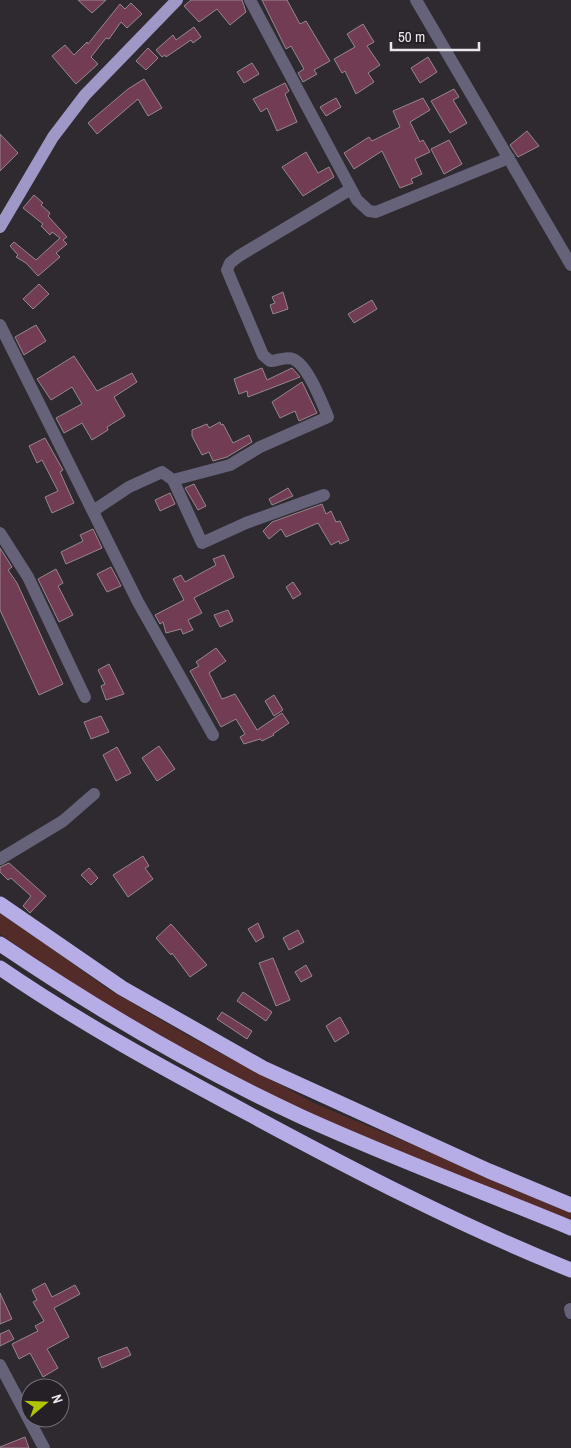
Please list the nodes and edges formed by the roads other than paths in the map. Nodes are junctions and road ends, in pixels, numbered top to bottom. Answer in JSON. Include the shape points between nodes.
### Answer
{"nodes":[{"id":1,"x":177,"y":0,"type":"edge"},
{"id":2,"x":250,"y":0,"type":"edge"},
{"id":3,"x":416,"y":0,"type":"edge"},
{"id":4,"x":509,"y":158,"type":"junction"},
{"id":5,"x":351,"y":189,"type":"junction"},
{"id":6,"x":0,"y":227,"type":"edge"},
{"id":7,"x":571,"y":265,"type":"edge"},
{"id":8,"x":0,"y":325,"type":"edge"},
{"id":9,"x":173,"y":480,"type":"junction"},
{"id":10,"x":324,"y":495,"type":"dead end"},
{"id":11,"x":93,"y":511,"type":"junction"},
{"id":12,"x":0,"y":533,"type":"edge"},
{"id":13,"x":85,"y":698,"type":"dead end"},
{"id":14,"x":213,"y":735,"type":"dead end"},
{"id":15,"x":94,"y":794,"type":"dead end"},
{"id":16,"x":0,"y":859,"type":"edge"},
{"id":17,"x":0,"y":904,"type":"edge"},
{"id":18,"x":0,"y":944,"type":"edge"},
{"id":19,"x":0,"y":968,"type":"edge"},
{"id":20,"x":571,"y":1205,"type":"edge"},
{"id":21,"x":571,"y":1228,"type":"edge"},
{"id":22,"x":571,"y":1270,"type":"edge"},
{"id":23,"x":0,"y":1365,"type":"edge"},
{"id":24,"x":44,"y":1448,"type":"edge"}],
"edges":[{"from":1,"to":6,"type":"main road","via":[[74,109],[53,137]]},
{"from":2,"to":5,"type":"street"},
{"from":3,"to":4,"type":"street"},
{"from":4,"to":5,"type":"street","via":[[376,212],[363,208]]},
{"from":4,"to":7,"type":"street"},
{"from":5,"to":9,"type":"street","via":[[239,256],[227,270],[263,355],[270,361],[294,359],[318,390],[328,417],[230,465]]},
{"from":8,"to":11,"type":"street"},
{"from":9,"to":10,"type":"street","via":[[202,543],[246,523]]},
{"from":9,"to":11,"type":"street","via":[[166,473],[157,472]]},
{"from":11,"to":14,"type":"street","via":[[138,602]]},
{"from":12,"to":13,"type":"street","via":[[28,577]]},
{"from":15,"to":16,"type":"street","via":[[63,821]]},
{"from":17,"to":20,"type":"highway","via":[[122,988],[263,1068]]},
{"from":18,"to":21,"type":"highway","via":[[120,1021],[254,1093],[356,1140]]},
{"from":19,"to":22,"type":"highway","via":[[102,1033],[281,1131],[429,1208]]},
{"from":23,"to":24,"type":"street"}]}
